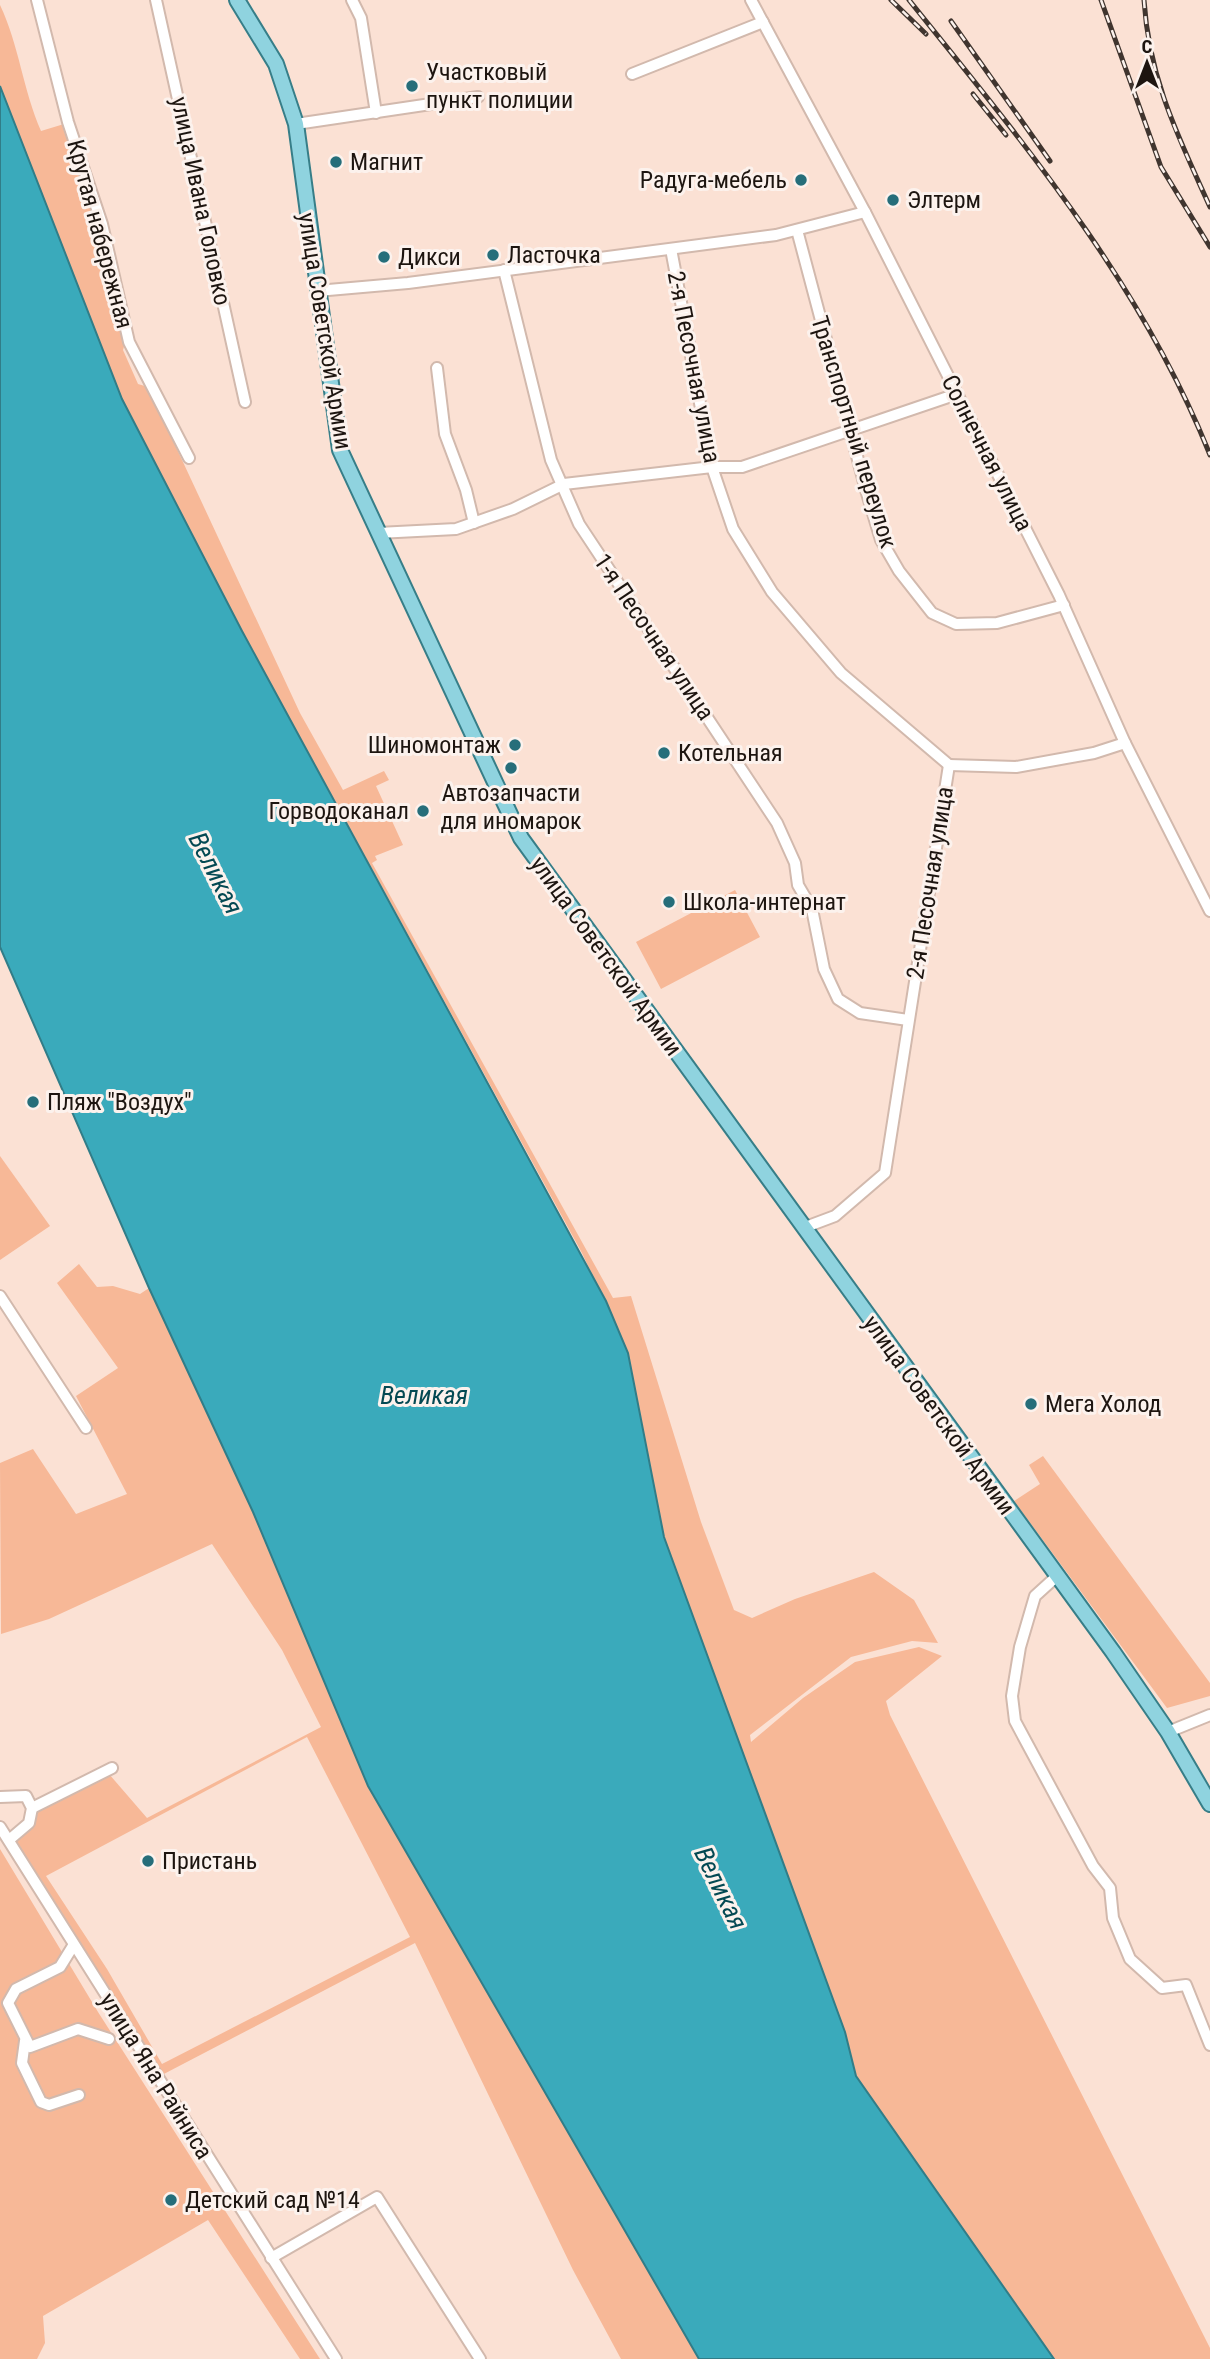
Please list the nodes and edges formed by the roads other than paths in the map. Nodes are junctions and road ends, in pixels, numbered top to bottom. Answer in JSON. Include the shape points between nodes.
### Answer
{"nodes":[{"id":1,"x":37,"y":0,"type":"edge"},
{"id":2,"x":156,"y":0,"type":"edge"},
{"id":3,"x":237,"y":0,"type":"edge"},
{"id":4,"x":352,"y":0,"type":"edge"},
{"id":5,"x":751,"y":0,"type":"edge"},
{"id":6,"x":763,"y":22,"type":"junction"},
{"id":7,"x":632,"y":75,"type":"dead end"},
{"id":8,"x":478,"y":97,"type":"dead end"},
{"id":9,"x":376,"y":113,"type":"junction"},
{"id":10,"x":296,"y":124,"type":"junction"},
{"id":11,"x":865,"y":212,"type":"junction"},
{"id":12,"x":797,"y":230,"type":"junction"},
{"id":13,"x":671,"y":249,"type":"junction"},
{"id":14,"x":505,"y":270,"type":"junction"},
{"id":15,"x":317,"y":290,"type":"junction"},
{"id":16,"x":437,"y":368,"type":"dead end"},
{"id":17,"x":957,"y":394,"type":"junction"},
{"id":18,"x":245,"y":402,"type":"dead end"},
{"id":19,"x":849,"y":431,"type":"junction"},
{"id":20,"x":189,"y":458,"type":"dead end"},
{"id":21,"x":712,"y":467,"type":"junction"},
{"id":22,"x":564,"y":484,"type":"junction"},
{"id":23,"x":474,"y":523,"type":"junction"},
{"id":24,"x":378,"y":533,"type":"junction"},
{"id":25,"x":1064,"y":605,"type":"junction"},
{"id":26,"x":1125,"y":743,"type":"junction"},
{"id":27,"x":949,"y":765,"type":"junction"},
{"id":28,"x":1210,"y":911,"type":"edge"},
{"id":29,"x":908,"y":1020,"type":"junction"},
{"id":30,"x":803,"y":1228,"type":"junction"},
{"id":31,"x":0,"y":1296,"type":"edge"},
{"id":32,"x":86,"y":1428,"type":"dead end"},
{"id":33,"x":1057,"y":1576,"type":"junction"},
{"id":34,"x":1210,"y":1715,"type":"edge"},
{"id":35,"x":1168,"y":1732,"type":"junction"},
{"id":36,"x":112,"y":1768,"type":"dead end"},
{"id":37,"x":0,"y":1797,"type":"edge"},
{"id":38,"x":1210,"y":1804,"type":"edge"},
{"id":39,"x":32,"y":1808,"type":"junction"},
{"id":40,"x":0,"y":1827,"type":"edge"},
{"id":41,"x":9,"y":1840,"type":"junction"},
{"id":42,"x":74,"y":1946,"type":"junction"},
{"id":43,"x":109,"y":2039,"type":"dead end"},
{"id":44,"x":25,"y":2041,"type":"junction"},
{"id":45,"x":1210,"y":2045,"type":"edge"},
{"id":46,"x":79,"y":2095,"type":"dead end"},
{"id":47,"x":271,"y":2258,"type":"junction"},
{"id":48,"x":336,"y":2359,"type":"edge"},
{"id":49,"x":480,"y":2359,"type":"edge"}],
"edges":[{"from":1,"to":20,"type":"street","name":"Крутая набережная","via":[[68,122],[102,224],[129,342]]},
{"from":2,"to":18,"type":"street","name":"улица Ивана Головко"},
{"from":3,"to":10,"type":"main road","name":"улица Советской Армии","via":[[276,64]]},
{"from":4,"to":9,"type":"street","via":[[361,18]]},
{"from":5,"to":6,"type":"street","name":"Солнечная улица"},
{"from":6,"to":7,"type":"street"},
{"from":6,"to":11,"type":"street","name":"Солнечная улица"},
{"from":8,"to":9,"type":"street"},
{"from":9,"to":10,"type":"street"},
{"from":10,"to":15,"type":"main road","name":"улица Советской Армии"},
{"from":11,"to":12,"type":"street"},
{"from":11,"to":17,"type":"street","name":"Солнечная улица"},
{"from":12,"to":13,"type":"street"},
{"from":12,"to":19,"type":"street","name":"Транспортный переулок"},
{"from":13,"to":14,"type":"street"},
{"from":13,"to":21,"type":"street","name":"2-я Песочная улица"},
{"from":14,"to":15,"type":"street"},
{"from":14,"to":22,"type":"street","name":"1-я Песочная улица","via":[[551,460]]},
{"from":15,"to":24,"type":"main road","name":"улица Советской Армии","via":[[340,450]]},
{"from":16,"to":23,"type":"street","via":[[445,434]]},
{"from":17,"to":19,"type":"street"},
{"from":17,"to":25,"type":"street","name":"Солнечная улица"},
{"from":19,"to":21,"type":"street","via":[[742,467]]},
{"from":19,"to":25,"type":"street","name":"Транспортный переулок","via":[[881,540],[932,613],[956,625],[997,623]]},
{"from":21,"to":22,"type":"street"},
{"from":21,"to":27,"type":"street","name":"2-я Песочная улица","via":[[733,529],[772,592],[841,673]]},
{"from":22,"to":23,"type":"street"},
{"from":22,"to":29,"type":"street","name":"1-я Песочная улица","via":[[579,524],[777,823],[795,863],[798,885],[812,909],[824,969],[838,999],[860,1013]]},
{"from":23,"to":24,"type":"street","via":[[456,529]]},
{"from":24,"to":30,"type":"main road","name":"улица Советской Армии","via":[[521,838]]},
{"from":25,"to":26,"type":"street","name":"Солнечная улица"},
{"from":26,"to":27,"type":"street","via":[[1016,767]]},
{"from":26,"to":28,"type":"street","name":"Солнечная улица"},
{"from":27,"to":29,"type":"street","name":"2-я Песочная улица"},
{"from":29,"to":30,"type":"street","name":"2-я Песочная улица","via":[[885,1173],[835,1216]]},
{"from":30,"to":33,"type":"main road","name":"улица Советской Армии"},
{"from":31,"to":32,"type":"street"},
{"from":33,"to":35,"type":"main road","name":"улица Советской Армии"},
{"from":33,"to":45,"type":"street","via":[[1035,1596],[1020,1647],[1012,1696],[1016,1721],[1093,1866],[1110,1888],[1113,1918],[1130,1959],[1162,1988],[1186,1985]]},
{"from":34,"to":35,"type":"street"},
{"from":35,"to":38,"type":"main road","name":"улица Советской Армии"},
{"from":36,"to":39,"type":"street"},
{"from":37,"to":39,"type":"street","via":[[26,1796]]},
{"from":39,"to":41,"type":"street","via":[[29,1823]]},
{"from":40,"to":41,"type":"street","name":"улица Яна Райниса"},
{"from":41,"to":42,"type":"street","name":"улица Яна Райниса"},
{"from":42,"to":44,"type":"street","via":[[60,1967],[9,1997]]},
{"from":42,"to":47,"type":"street","name":"улица Яна Райниса"},
{"from":43,"to":44,"type":"street","via":[[78,2029],[30,2047]]},
{"from":44,"to":46,"type":"street","via":[[22,2063],[41,2102],[48,2105]]},
{"from":47,"to":48,"type":"street","name":"улица Яна Райниса"},
{"from":47,"to":49,"type":"street","via":[[377,2196]]}]}
